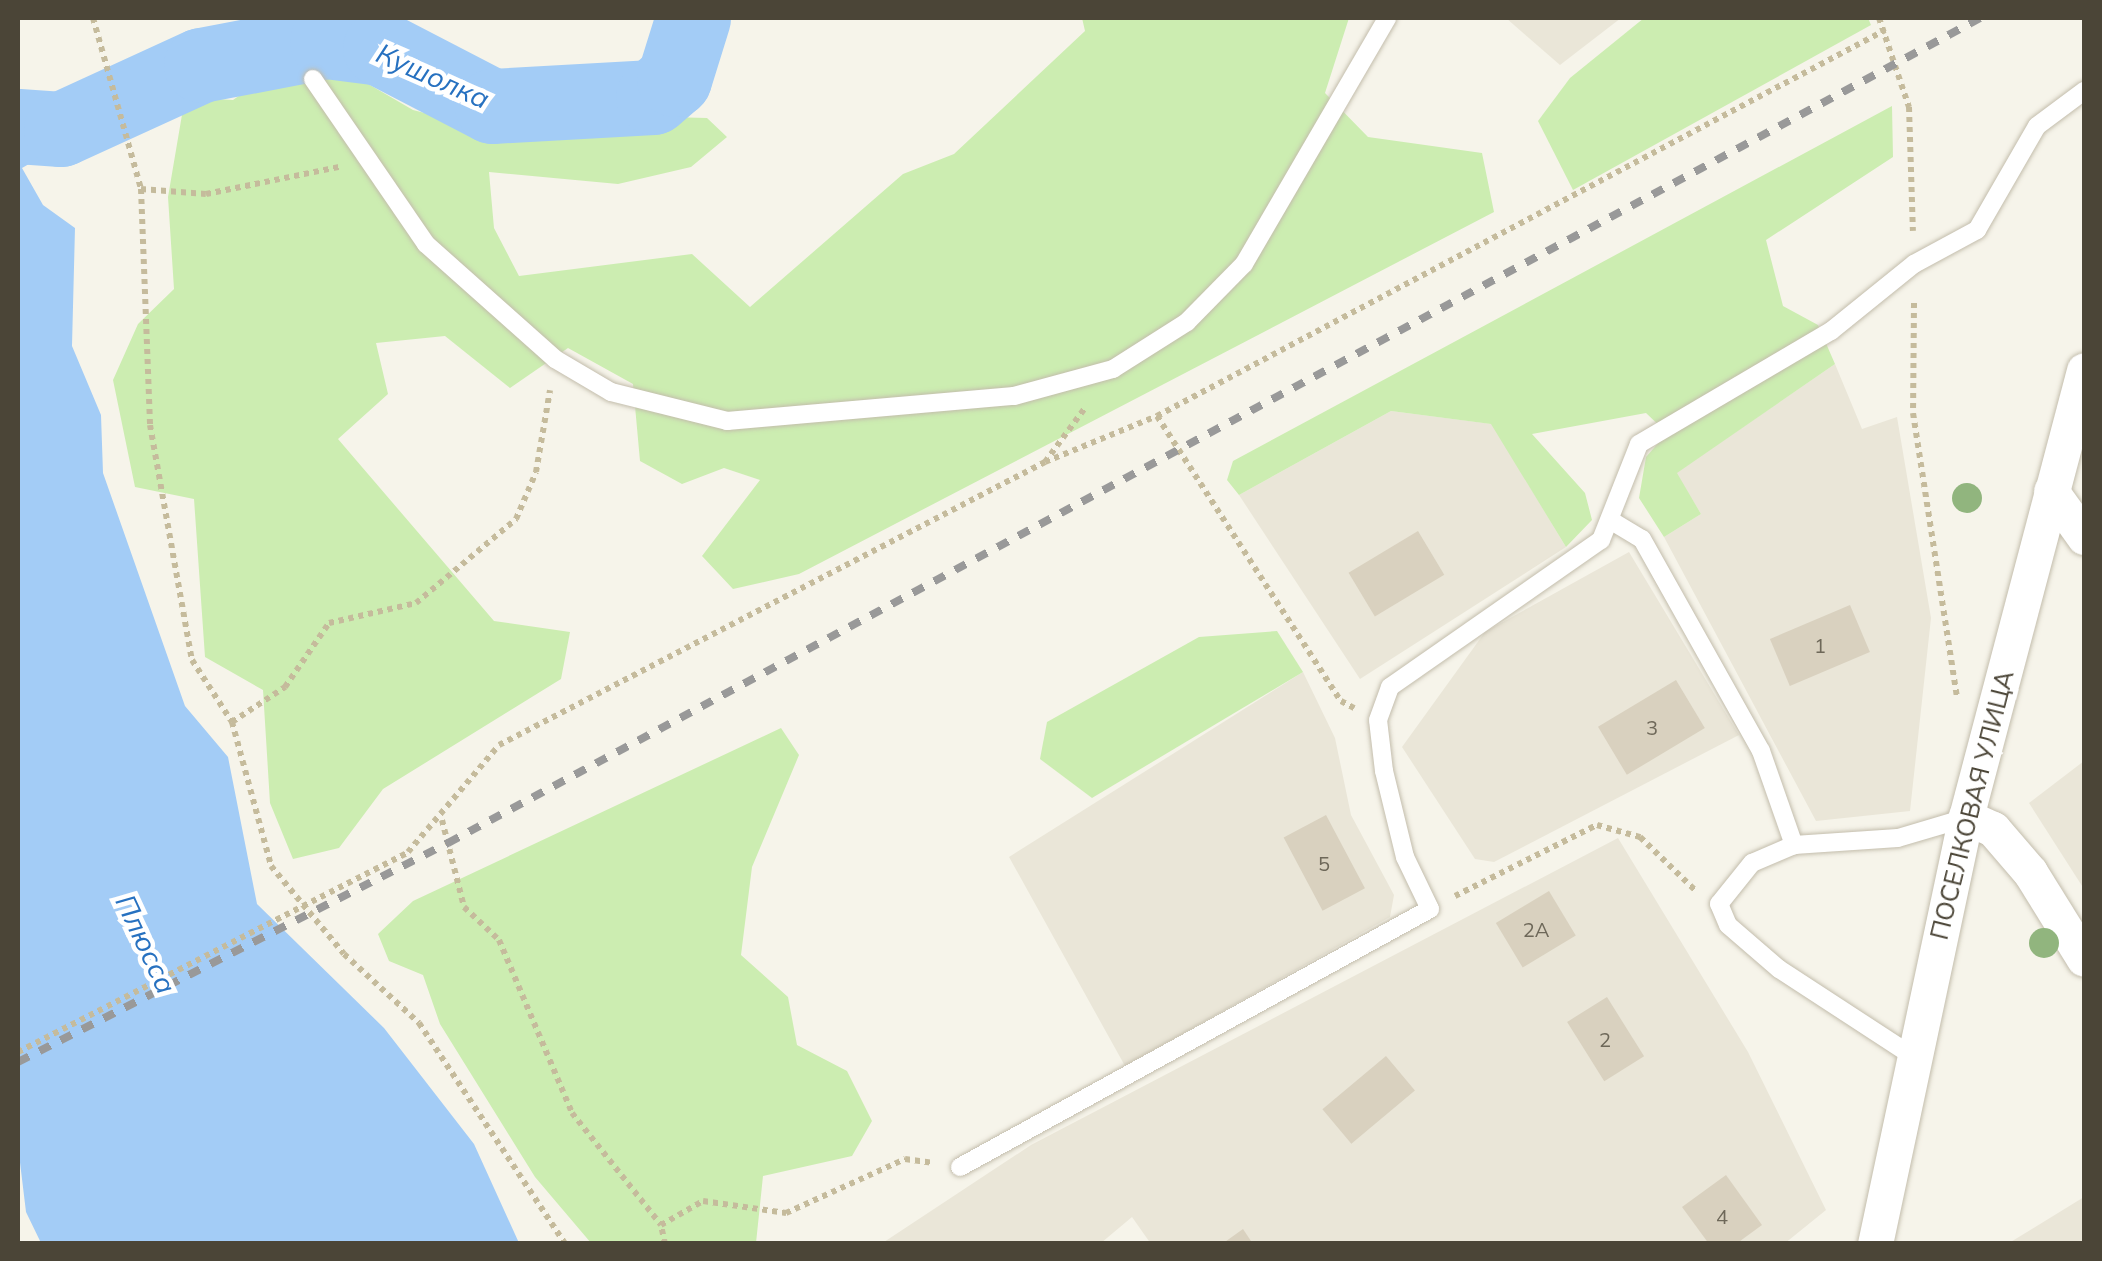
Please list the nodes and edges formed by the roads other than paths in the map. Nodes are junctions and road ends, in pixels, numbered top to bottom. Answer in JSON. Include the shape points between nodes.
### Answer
{"nodes":[{"id":1,"x":1386,"y":18,"type":"edge"},
{"id":2,"x":312,"y":79,"type":"dead end"},
{"id":3,"x":2084,"y":92,"type":"edge"},
{"id":4,"x":2084,"y":370,"type":"edge"},
{"id":5,"x":2051,"y":491,"type":"junction"},
{"id":6,"x":1614,"y":523,"type":"junction"},
{"id":7,"x":2084,"y":537,"type":"edge"},
{"id":8,"x":1966,"y":817,"type":"junction"},
{"id":9,"x":1794,"y":845,"type":"junction"},
{"id":10,"x":2084,"y":959,"type":"edge"},
{"id":11,"x":1914,"y":1058,"type":"junction"},
{"id":12,"x":960,"y":1167,"type":"road end"},
{"id":13,"x":1869,"y":1237,"type":"edge"}],
"edges":[{"from":1,"to":2,"type":"lane","via":[[1244,264],[1187,322],[1113,369],[1014,396],[727,421],[611,392],[555,359],[426,244]]},
{"from":3,"to":6,"type":"lane","via":[[2037,126],[1977,230],[1914,264],[1831,331],[1639,444]]},
{"from":4,"to":5,"type":"street","name":"ПОСЕЛКОВАЯ УЛИЦА"},
{"from":5,"to":7,"type":"street"},
{"from":5,"to":8,"type":"street","name":"ПОСЕЛКОВАЯ УЛИЦА"},
{"from":6,"to":9,"type":"lane","via":[[1642,539],[1761,751]]},
{"from":6,"to":12,"type":"lane","via":[[1390,688],[1378,720],[1406,858],[1430,909]]},
{"from":8,"to":9,"type":"lane","via":[[1898,838]]},
{"from":8,"to":10,"type":"street","via":[[1993,829],[2030,872]]},
{"from":8,"to":11,"type":"street","name":"ПОСЕЛКОВАЯ УЛИЦА"},
{"from":9,"to":11,"type":"lane","via":[[1752,862],[1719,904],[1728,925],[1779,969]]},
{"from":11,"to":13,"type":"street","name":"ПОСЕЛКОВАЯ УЛИЦА"}]}
